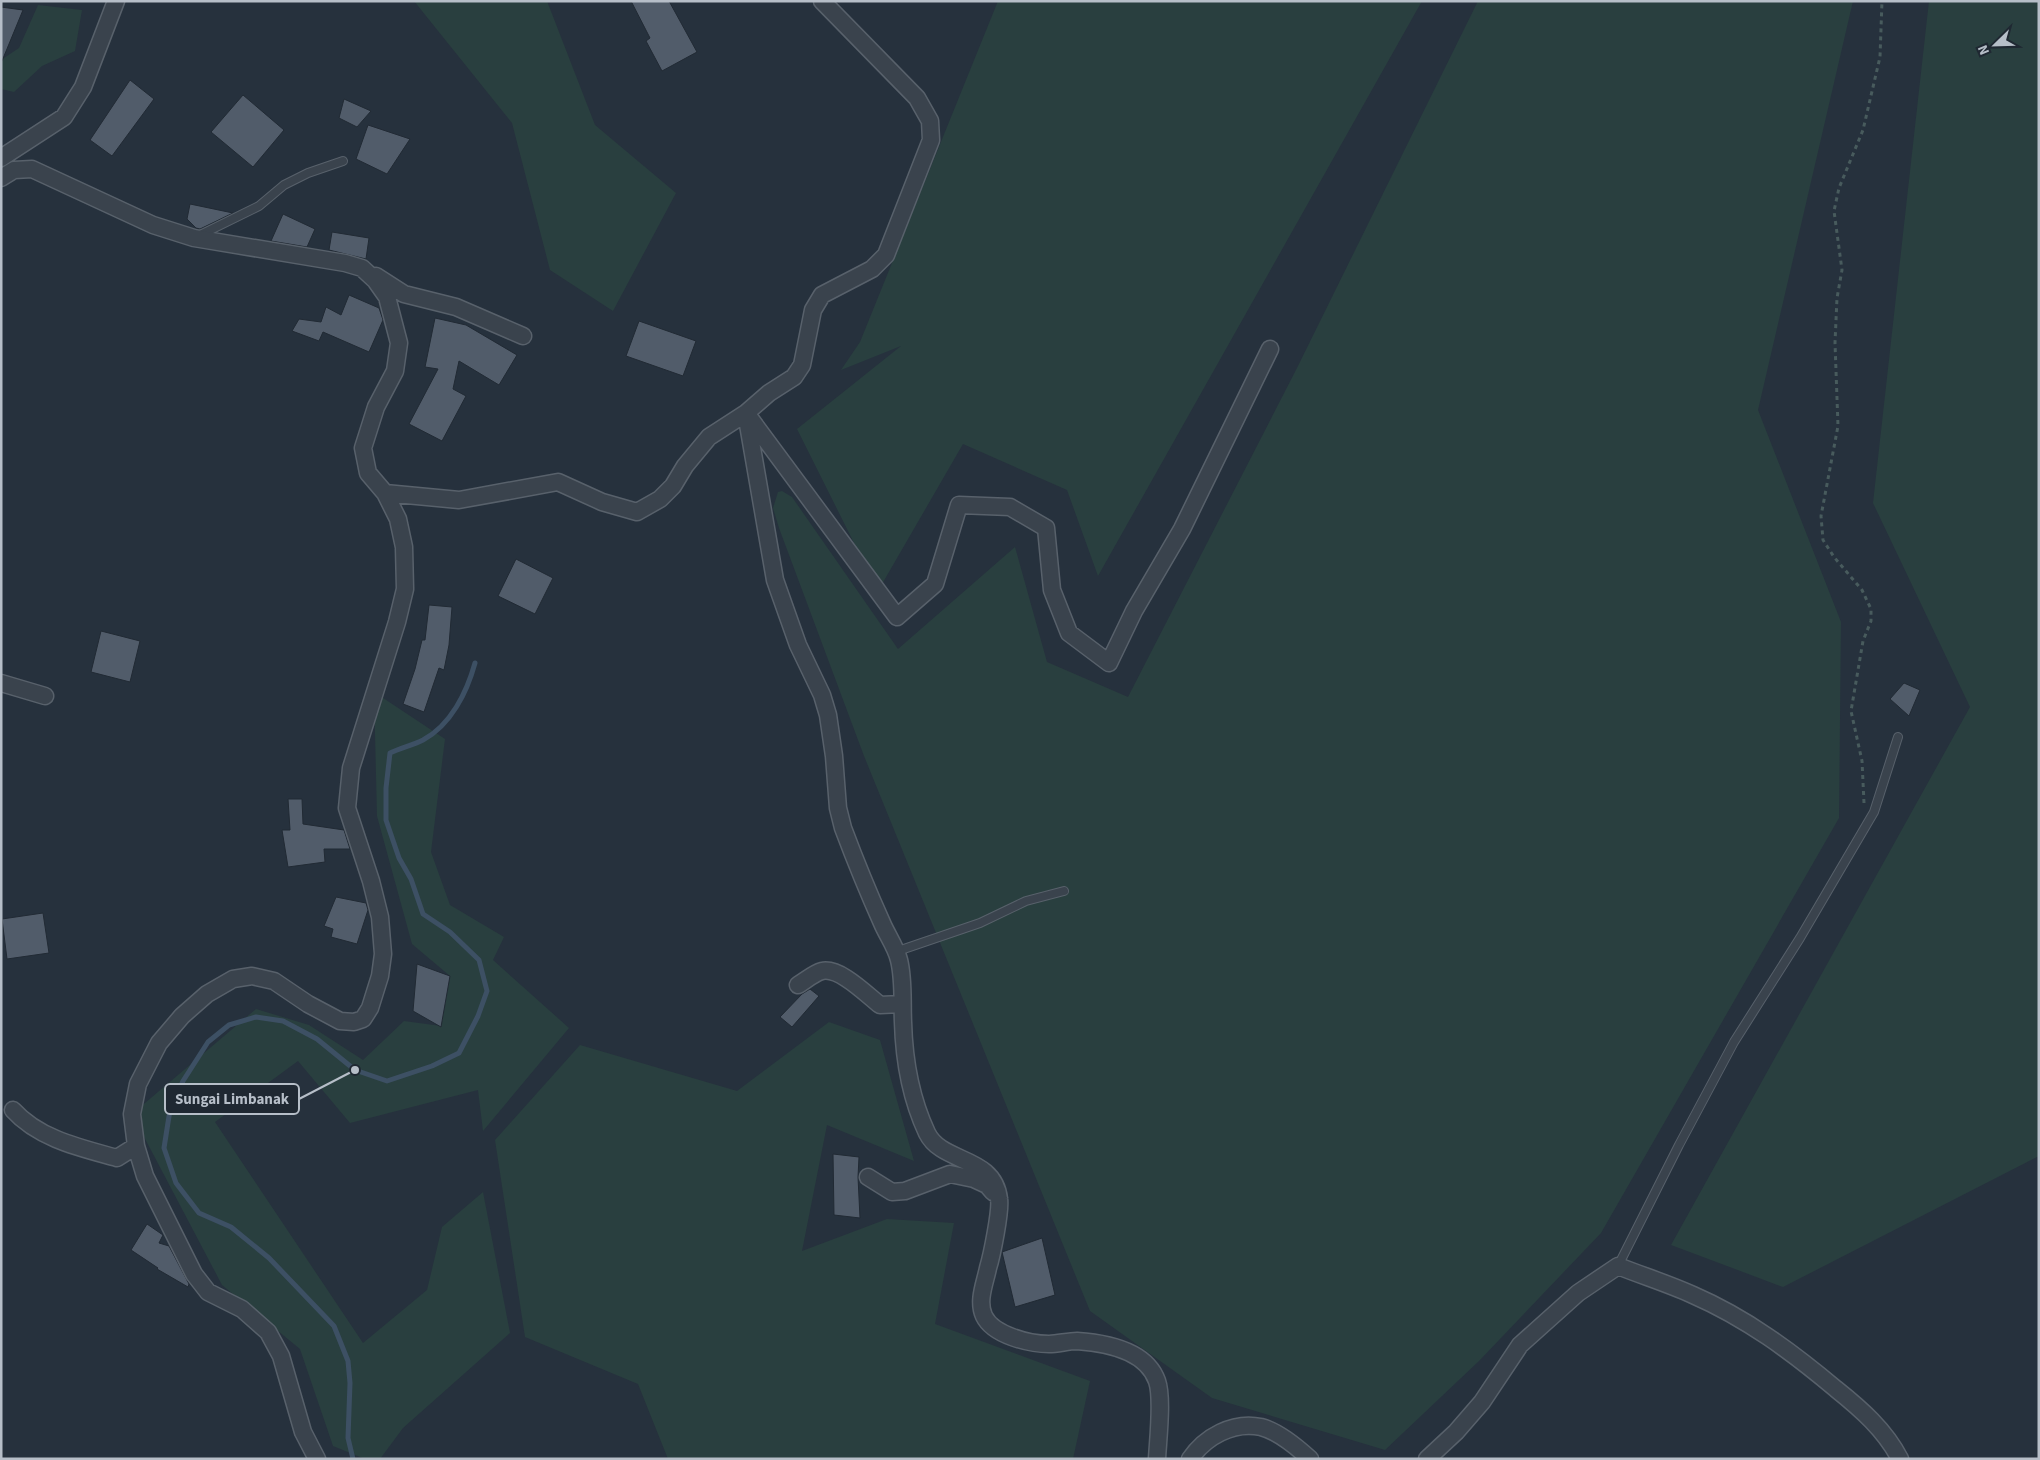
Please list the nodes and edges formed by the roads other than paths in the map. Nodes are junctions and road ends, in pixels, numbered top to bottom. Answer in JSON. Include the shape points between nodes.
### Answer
{"nodes":[{"id":1,"x":116,"y":1,"type":"edge"},
{"id":2,"x":822,"y":1,"type":"edge"},
{"id":3,"x":1,"y":158,"type":"edge"},
{"id":4,"x":343,"y":161,"type":"dead end"},
{"id":5,"x":1,"y":178,"type":"edge"},
{"id":6,"x":194,"y":238,"type":"junction"},
{"id":7,"x":362,"y":268,"type":"junction"},
{"id":8,"x":523,"y":336,"type":"dead end"},
{"id":9,"x":1270,"y":349,"type":"dead end"},
{"id":10,"x":746,"y":413,"type":"junction"},
{"id":11,"x":385,"y":494,"type":"junction"},
{"id":12,"x":1,"y":684,"type":"edge"},
{"id":13,"x":44,"y":696,"type":"dead end"},
{"id":14,"x":1898,"y":738,"type":"dead end"},
{"id":15,"x":1064,"y":891,"type":"dead end"},
{"id":16,"x":895,"y":952,"type":"junction"},
{"id":17,"x":798,"y":985,"type":"dead end"},
{"id":18,"x":902,"y":1004,"type":"junction"},
{"id":19,"x":13,"y":1110,"type":"dead end"},
{"id":20,"x":136,"y":1146,"type":"junction"},
{"id":21,"x":868,"y":1178,"type":"dead end"},
{"id":22,"x":999,"y":1199,"type":"junction"},
{"id":23,"x":1618,"y":1266,"type":"junction"},
{"id":24,"x":317,"y":1459,"type":"edge"},
{"id":25,"x":1157,"y":1459,"type":"edge"},
{"id":26,"x":1190,"y":1459,"type":"edge"},
{"id":27,"x":1310,"y":1459,"type":"edge"},
{"id":28,"x":1427,"y":1459,"type":"edge"},
{"id":29,"x":1900,"y":1459,"type":"edge"}],
"edges":[{"from":1,"to":3,"type":"street","via":[[83,87],[64,117]]},
{"from":2,"to":10,"type":"street","via":[[917,98],[930,121],[931,140],[886,255],[872,269],[822,295],[813,310],[802,365],[794,377]]},
{"from":4,"to":6,"type":"lane","via":[[284,185],[259,206]]},
{"from":5,"to":6,"type":"street","via":[[14,170],[32,169],[153,225]]},
{"from":6,"to":7,"type":"street"},
{"from":7,"to":8,"type":"street","via":[[404,294],[456,307]]},
{"from":7,"to":11,"type":"street","via":[[387,297],[399,343],[395,371],[376,407],[363,448],[368,473]]},
{"from":9,"to":10,"type":"street","via":[[1182,529],[1134,611],[1109,663],[1069,633],[1052,590],[1046,528],[1010,507],[959,505],[935,584],[897,617]]},
{"from":10,"to":11,"type":"street","via":[[709,437],[673,486],[660,499],[638,512],[602,502],[558,482],[459,500]]},
{"from":10,"to":16,"type":"street","via":[[775,580],[798,645],[828,714],[843,828]]},
{"from":11,"to":20,"type":"street","via":[[398,520],[404,548],[405,589],[351,768],[347,808],[381,924],[383,954],[370,1008],[363,1019],[340,1021],[274,982],[252,976],[233,979],[207,994],[159,1043],[138,1084],[132,1114]]},
{"from":12,"to":13,"type":"street"},
{"from":14,"to":23,"type":"lane","via":[[1874,812],[1734,1042]]},
{"from":15,"to":16,"type":"lane","via":[[1026,901],[980,922]]},
{"from":16,"to":18,"type":"street","via":[[899,959]]},
{"from":17,"to":18,"type":"street","via":[[823,971],[834,972],[853,982],[880,1005]]},
{"from":18,"to":22,"type":"street","via":[[906,1061],[915,1102],[928,1136],[943,1151],[977,1165],[987,1174]]},
{"from":19,"to":20,"type":"street","via":[[42,1132],[95,1152],[117,1158]]},
{"from":20,"to":24,"type":"street","via":[[145,1176],[194,1274],[208,1292],[242,1309],[268,1332],[281,1356],[303,1432]]},
{"from":21,"to":22,"type":"street","via":[[892,1192],[905,1191],[950,1174],[987,1185]]},
{"from":22,"to":25,"type":"street","via":[[989,1266],[982,1288],[984,1316],[992,1326],[1027,1342],[1099,1344],[1139,1358],[1152,1370],[1158,1383]]},
{"from":23,"to":28,"type":"street","via":[[1578,1293],[1520,1346],[1482,1402]]},
{"from":23,"to":29,"type":"street","via":[[1706,1301],[1770,1337],[1865,1412]]},
{"from":26,"to":27,"type":"street","via":[[1197,1448],[1212,1437],[1231,1428],[1246,1426],[1268,1430]]}]}
